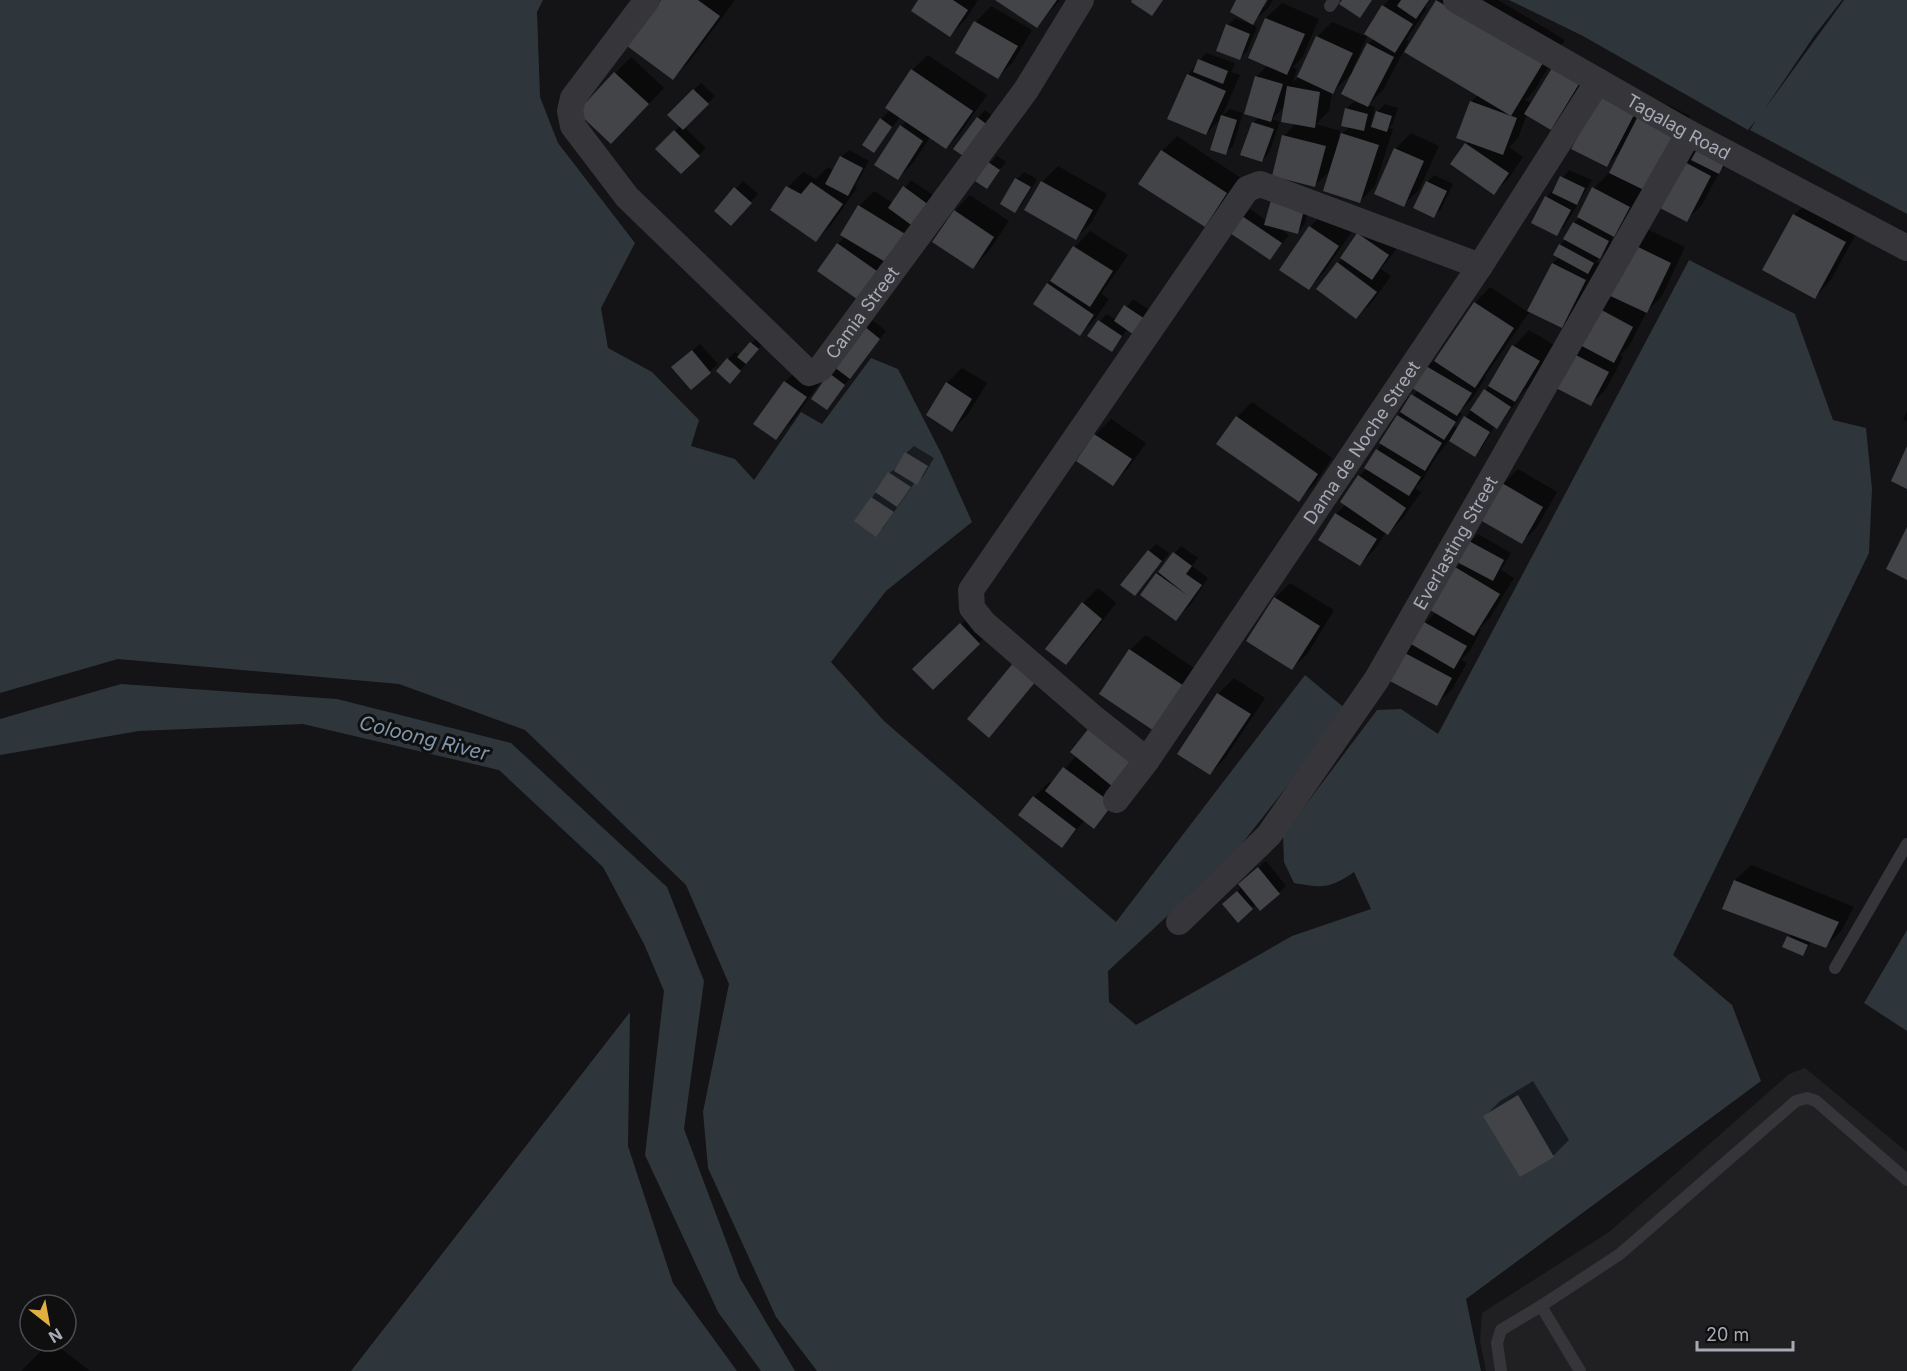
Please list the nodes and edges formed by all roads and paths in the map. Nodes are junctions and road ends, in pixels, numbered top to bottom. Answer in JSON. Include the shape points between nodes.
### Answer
{"nodes":[{"id":1,"x":647,"y":0,"type":"edge"},
{"id":2,"x":1081,"y":0,"type":"edge"},
{"id":3,"x":1456,"y":0,"type":"edge"},
{"id":4,"x":1598,"y":81,"type":"junction"},
{"id":5,"x":1689,"y":133,"type":"junction"},
{"id":6,"x":1907,"y":248,"type":"edge"},
{"id":7,"x":1480,"y":266,"type":"junction"},
{"id":8,"x":1147,"y":760,"type":"junction"},
{"id":9,"x":1116,"y":800,"type":"dead end"},
{"id":10,"x":1907,"y":844,"type":"edge"},
{"id":11,"x":1179,"y":922,"type":"dead end"},
{"id":12,"x":1835,"y":969,"type":"dead end"},
{"id":13,"x":1907,"y":1180,"type":"edge"},
{"id":14,"x":1541,"y":1306,"type":"junction"},
{"id":15,"x":1502,"y":1371,"type":"edge"},
{"id":16,"x":1580,"y":1371,"type":"edge"}],
"edges":[{"from":1,"to":2,"type":"street","name":"Camia Street","via":[[573,98],[573,126],[627,197],[809,373],[820,369],[1026,90]]},
{"from":3,"to":4,"type":"street","name":"Tagalag Road"},
{"from":4,"to":5,"type":"street","name":"Tagalag Road"},
{"from":4,"to":7,"type":"street","name":"Dama de Noche Street"},
{"from":5,"to":6,"type":"street","name":"Tagalag Road"},
{"from":5,"to":11,"type":"street","name":"Everlasting Street","via":[[1377,679],[1269,835]]},
{"from":7,"to":8,"type":"street","name":"Dama de Noche Street"},
{"from":7,"to":8,"type":"street","via":[[1260,184],[1247,189],[971,590],[972,608],[984,623]]},
{"from":8,"to":9,"type":"street","name":"Dama de Noche Street"},
{"from":10,"to":12,"type":"lane"},
{"from":13,"to":14,"type":"lane","via":[[1816,1101],[1796,1101],[1620,1254]]},
{"from":14,"to":15,"type":"lane","via":[[1501,1330],[1497,1343]]},
{"from":14,"to":16,"type":"lane"}]}
